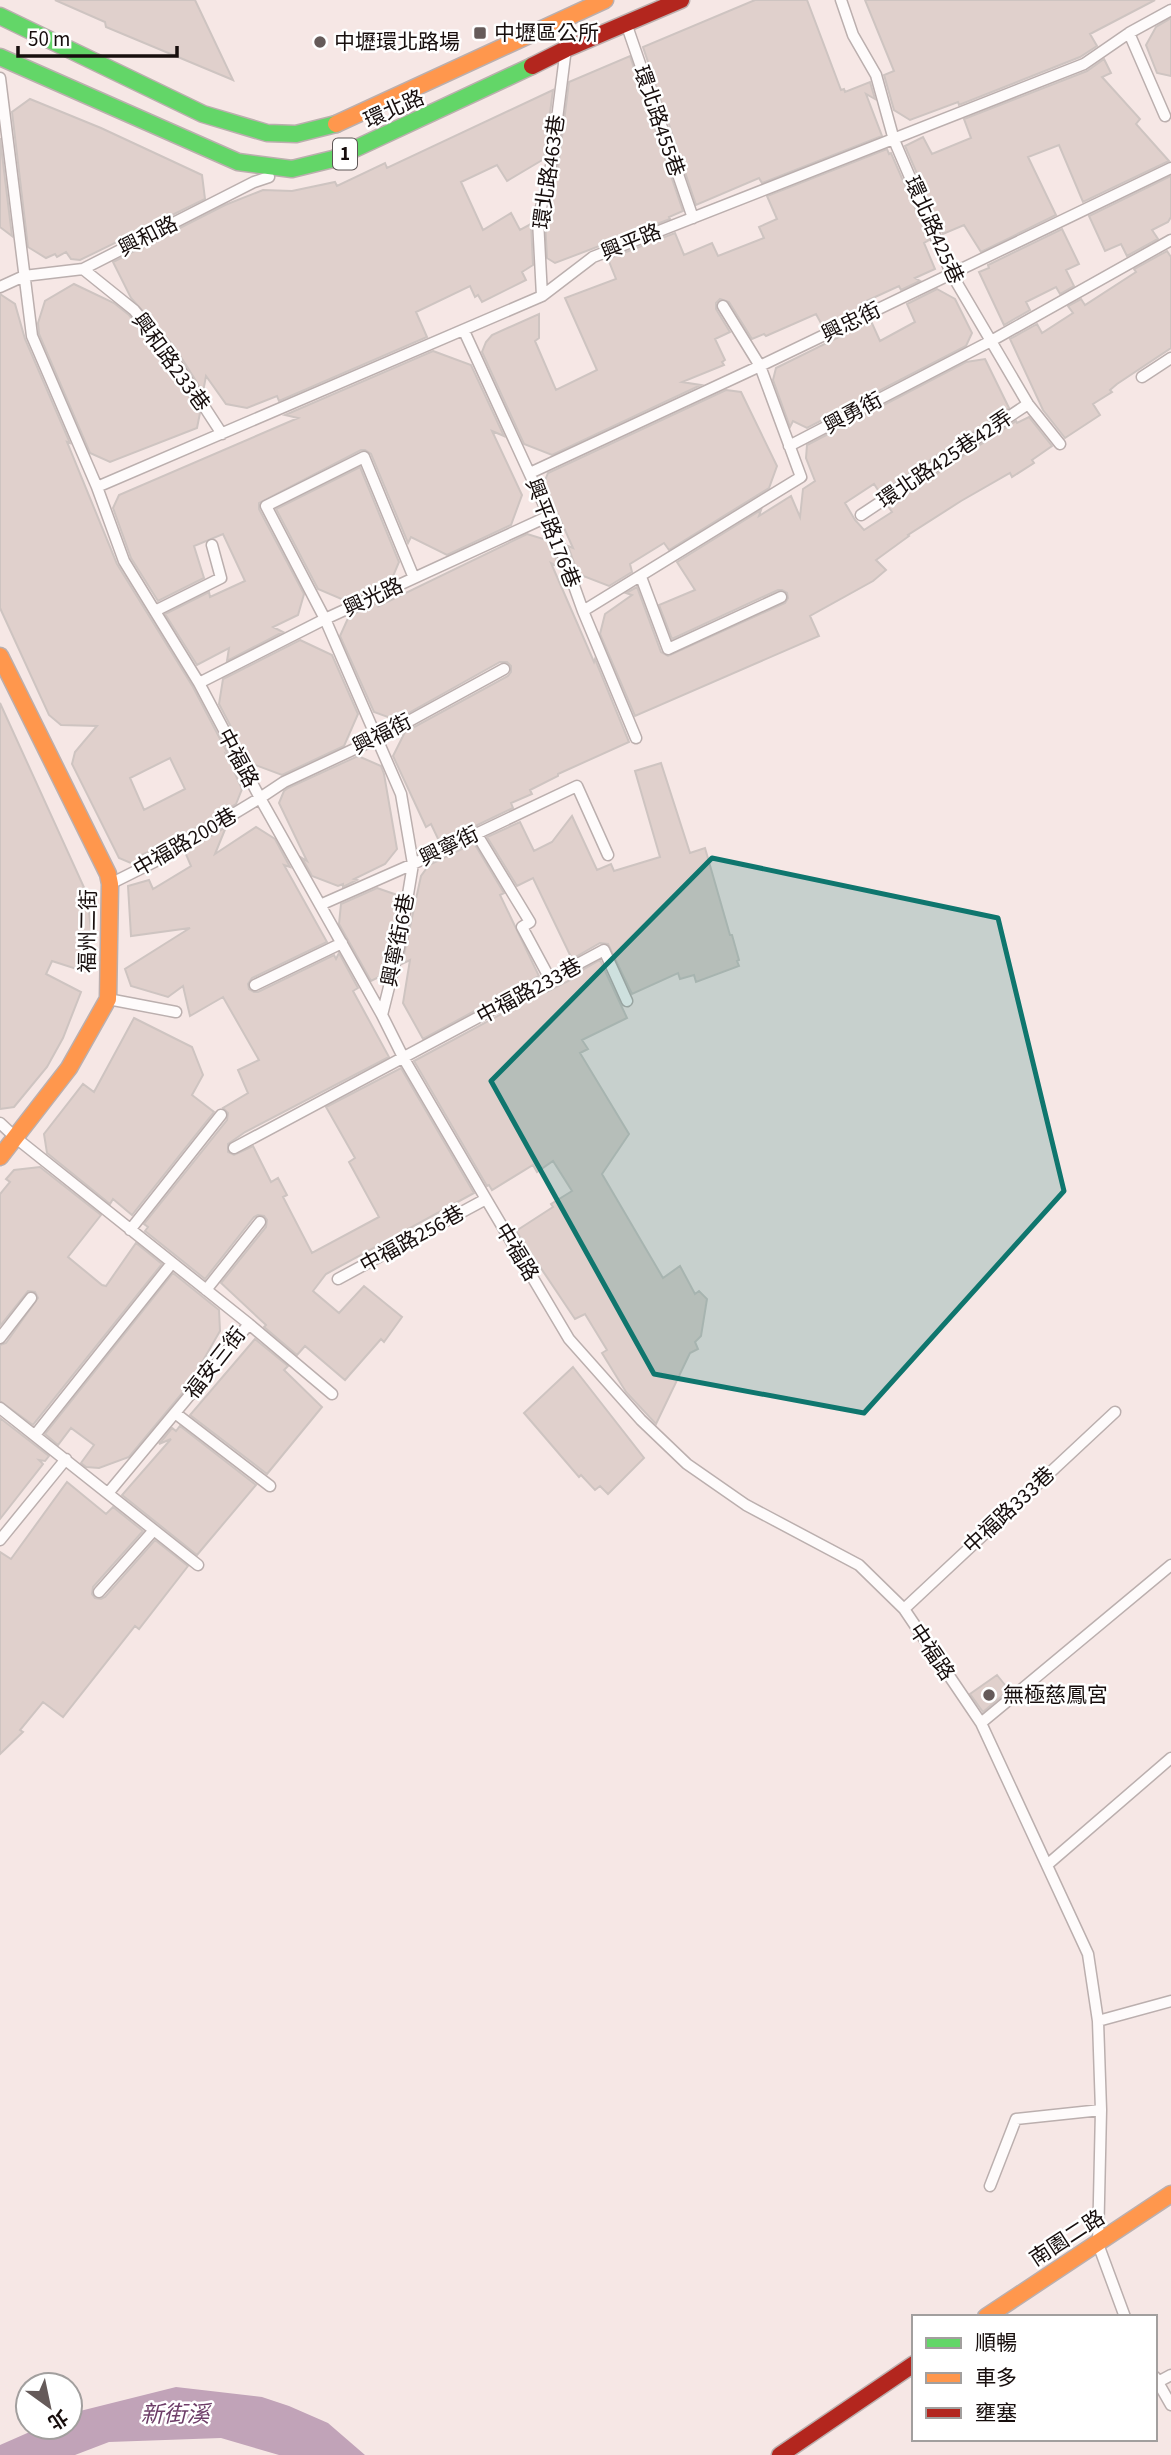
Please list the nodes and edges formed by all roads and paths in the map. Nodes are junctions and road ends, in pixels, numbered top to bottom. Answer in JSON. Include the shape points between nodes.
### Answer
{"nodes":[{"id":1,"x":605,"y":0,"type":"edge"},
{"id":2,"x":681,"y":0,"type":"edge"},
{"id":3,"x":841,"y":0,"type":"edge"},
{"id":4,"x":1171,"y":10,"type":"edge"},
{"id":5,"x":0,"y":16,"type":"edge"},
{"id":6,"x":626,"y":23,"type":"junction"},
{"id":7,"x":566,"y":29,"type":"junction"},
{"id":8,"x":1129,"y":33,"type":"junction"},
{"id":9,"x":0,"y":57,"type":"edge"},
{"id":10,"x":0,"y":78,"type":"edge"},
{"id":11,"x":1165,"y":116,"type":"dead end"},
{"id":12,"x":894,"y":140,"type":"junction"},
{"id":13,"x":1171,"y":168,"type":"edge"},
{"id":14,"x":292,"y":169,"type":"junction"},
{"id":15,"x":693,"y":218,"type":"junction"},
{"id":16,"x":1171,"y":240,"type":"edge"},
{"id":17,"x":83,"y":269,"type":"junction"},
{"id":18,"x":951,"y":273,"type":"junction"},
{"id":19,"x":24,"y":276,"type":"junction"},
{"id":20,"x":0,"y":287,"type":"edge"},
{"id":21,"x":542,"y":296,"type":"junction"},
{"id":22,"x":723,"y":306,"type":"dead end"},
{"id":23,"x":464,"y":331,"type":"junction"},
{"id":24,"x":991,"y":341,"type":"junction"},
{"id":25,"x":1171,"y":358,"type":"edge"},
{"id":26,"x":760,"y":366,"type":"junction"},
{"id":27,"x":1142,"y":377,"type":"dead end"},
{"id":28,"x":1028,"y":404,"type":"junction"},
{"id":29,"x":222,"y":434,"type":"junction"},
{"id":30,"x":1060,"y":444,"type":"dead end"},
{"id":31,"x":789,"y":446,"type":"junction"},
{"id":32,"x":530,"y":473,"type":"junction"},
{"id":33,"x":97,"y":487,"type":"junction"},
{"id":34,"x":861,"y":515,"type":"dead end"},
{"id":35,"x":549,"y":516,"type":"junction"},
{"id":36,"x":212,"y":545,"type":"dead end"},
{"id":37,"x":641,"y":576,"type":"junction"},
{"id":38,"x":414,"y":578,"type":"junction"},
{"id":39,"x":781,"y":597,"type":"dead end"},
{"id":40,"x":155,"y":611,"type":"junction"},
{"id":41,"x":583,"y":611,"type":"junction"},
{"id":42,"x":325,"y":619,"type":"junction"},
{"id":43,"x":0,"y":656,"type":"edge"},
{"id":44,"x":504,"y":669,"type":"dead end"},
{"id":45,"x":4,"y":677,"type":"edge"},
{"id":46,"x":199,"y":683,"type":"junction"},
{"id":47,"x":378,"y":738,"type":"junction"},
{"id":48,"x":636,"y":738,"type":"dead end"},
{"id":49,"x":260,"y":799,"type":"junction"},
{"id":50,"x":476,"y":833,"type":"junction"},
{"id":51,"x":608,"y":855,"type":"dead end"},
{"id":52,"x":413,"y":864,"type":"junction"},
{"id":53,"x":110,"y":884,"type":"junction"},
{"id":54,"x":320,"y":905,"type":"junction"},
{"id":55,"x":342,"y":943,"type":"junction"},
{"id":56,"x":550,"y":979,"type":"junction"},
{"id":57,"x":255,"y":985,"type":"dead end"},
{"id":58,"x":108,"y":999,"type":"junction"},
{"id":59,"x":628,"y":1001,"type":"dead end"},
{"id":60,"x":176,"y":1012,"type":"dead end"},
{"id":61,"x":382,"y":1015,"type":"junction"},
{"id":62,"x":404,"y":1059,"type":"junction"},
{"id":63,"x":221,"y":1115,"type":"dead end"},
{"id":64,"x":0,"y":1123,"type":"edge"},
{"id":65,"x":16,"y":1138,"type":"junction"},
{"id":66,"x":234,"y":1148,"type":"dead end"},
{"id":67,"x":0,"y":1157,"type":"edge"},
{"id":68,"x":485,"y":1199,"type":"junction"},
{"id":69,"x":260,"y":1222,"type":"dead end"},
{"id":70,"x":130,"y":1230,"type":"junction"},
{"id":71,"x":172,"y":1263,"type":"junction"},
{"id":72,"x":338,"y":1279,"type":"dead end"},
{"id":73,"x":206,"y":1290,"type":"junction"},
{"id":74,"x":31,"y":1298,"type":"dead end"},
{"id":75,"x":249,"y":1324,"type":"junction"},
{"id":76,"x":0,"y":1338,"type":"edge"},
{"id":77,"x":332,"y":1394,"type":"dead end"},
{"id":78,"x":0,"y":1408,"type":"edge"},
{"id":79,"x":1115,"y":1412,"type":"dead end"},
{"id":80,"x":174,"y":1413,"type":"junction"},
{"id":81,"x":34,"y":1435,"type":"junction"},
{"id":82,"x":66,"y":1459,"type":"junction"},
{"id":83,"x":270,"y":1486,"type":"dead end"},
{"id":84,"x":109,"y":1492,"type":"junction"},
{"id":85,"x":154,"y":1530,"type":"junction"},
{"id":86,"x":0,"y":1540,"type":"edge"},
{"id":87,"x":198,"y":1565,"type":"dead end"},
{"id":88,"x":1171,"y":1565,"type":"edge"},
{"id":89,"x":99,"y":1592,"type":"dead end"},
{"id":90,"x":904,"y":1609,"type":"junction"},
{"id":91,"x":981,"y":1723,"type":"junction"},
{"id":92,"x":1171,"y":1758,"type":"edge"},
{"id":93,"x":1047,"y":1866,"type":"junction"},
{"id":94,"x":1171,"y":2001,"type":"edge"},
{"id":95,"x":1098,"y":2021,"type":"junction"},
{"id":96,"x":1101,"y":2110,"type":"junction"},
{"id":97,"x":990,"y":2186,"type":"dead end"},
{"id":98,"x":1171,"y":2194,"type":"edge"},
{"id":99,"x":1098,"y":2244,"type":"junction"},
{"id":100,"x":989,"y":2315,"type":"edge"},
{"id":101,"x":1124,"y":2315,"type":"edge"},
{"id":102,"x":912,"y":2365,"type":"edge"},
{"id":103,"x":1171,"y":2375,"type":"edge"},
{"id":104,"x":1157,"y":2380,"type":"edge"},
{"id":105,"x":1171,"y":2404,"type":"edge"},
{"id":106,"x":780,"y":2455,"type":"edge"}],
"edges":[{"from":1,"to":7,"type":"main road","name":"環北路","number":"1"},
{"from":2,"to":6,"type":"main road","name":"環北路","number":"1"},
{"from":3,"to":12,"type":"lane","name":"環北路425巷","via":[[853,35],[876,75]]},
{"from":4,"to":8,"type":"lane","name":"興平路"},
{"from":5,"to":7,"type":"main road","name":"環北路","number":"1","via":[[203,114],[267,133],[296,134],[333,125]]},
{"from":6,"to":7,"type":"main road","name":"環北路","number":"1"},
{"from":6,"to":15,"type":"lane","name":"環北路455巷"},
{"from":7,"to":14,"type":"main road","name":"環北路","number":"1","via":[[491,87],[333,159]]},
{"from":7,"to":21,"type":"lane","name":"環北路463巷","via":[[551,166],[538,220]]},
{"from":8,"to":11,"type":"lane"},
{"from":8,"to":12,"type":"lane","name":"興平路","via":[[1084,64]]},
{"from":9,"to":14,"type":"main road","name":"環北路","number":"1","via":[[238,162]]},
{"from":10,"to":19,"type":"lane","name":"中福路"},
{"from":12,"to":15,"type":"lane","name":"興平路"},
{"from":12,"to":18,"type":"lane","name":"環北路425巷"},
{"from":13,"to":18,"type":"lane","name":"興忠街"},
{"from":14,"to":17,"type":"lane","name":"興和路","via":[[254,182]]},
{"from":15,"to":21,"type":"lane","name":"興平路","via":[[593,257]]},
{"from":16,"to":24,"type":"lane","name":"興勇街"},
{"from":17,"to":19,"type":"lane","name":"興和路"},
{"from":17,"to":29,"type":"lane","name":"興和路233巷","via":[[134,310],[168,351]]},
{"from":18,"to":24,"type":"lane","name":"環北路425巷"},
{"from":18,"to":26,"type":"lane","name":"興忠街"},
{"from":19,"to":20,"type":"lane","name":"興和路"},
{"from":19,"to":33,"type":"lane","name":"中福路","via":[[32,336]]},
{"from":21,"to":23,"type":"lane","name":"興平路"},
{"from":22,"to":26,"type":"lane"},
{"from":23,"to":29,"type":"lane","name":"興平路"},
{"from":23,"to":32,"type":"lane","name":"興平路176巷"},
{"from":24,"to":28,"type":"lane","name":"環北路425巷"},
{"from":24,"to":31,"type":"lane","name":"興勇街"},
{"from":25,"to":27,"type":"lane"},
{"from":26,"to":31,"type":"lane"},
{"from":26,"to":32,"type":"lane","name":"興忠街"},
{"from":28,"to":30,"type":"lane","name":"環北路425巷"},
{"from":28,"to":34,"type":"lane","name":"環北路425巷42弄"},
{"from":29,"to":33,"type":"lane","name":"興平路"},
{"from":31,"to":37,"type":"lane","via":[[801,477]]},
{"from":32,"to":35,"type":"lane","name":"興平路176巷"},
{"from":33,"to":40,"type":"lane","name":"中福路","via":[[124,561]]},
{"from":35,"to":38,"type":"lane","name":"興光路"},
{"from":35,"to":41,"type":"lane","name":"興平路176巷"},
{"from":36,"to":40,"type":"lane","via":[[221,578]]},
{"from":37,"to":39,"type":"lane","via":[[668,649]]},
{"from":37,"to":41,"type":"lane"},
{"from":38,"to":42,"type":"lane","name":"興光路"},
{"from":38,"to":42,"type":"lane","name":"興寧街6巷","via":[[365,457],[266,506]]},
{"from":40,"to":46,"type":"lane","name":"中福路"},
{"from":41,"to":48,"type":"lane","name":"興平路176巷"},
{"from":42,"to":46,"type":"lane","name":"興光路"},
{"from":42,"to":47,"type":"lane","name":"興寧街6巷"},
{"from":43,"to":45,"type":"main road","name":"福州二街"},
{"from":44,"to":47,"type":"lane","name":"興福街"},
{"from":45,"to":53,"type":"main road","name":"福州二街"},
{"from":46,"to":49,"type":"lane","name":"中福路"},
{"from":47,"to":49,"type":"lane","name":"興福街","via":[[284,782]]},
{"from":47,"to":52,"type":"lane","name":"興寧街6巷","via":[[401,794]]},
{"from":49,"to":53,"type":"lane","name":"中福路200巷"},
{"from":49,"to":54,"type":"lane","name":"中福路"},
{"from":50,"to":51,"type":"lane","name":"興寧街","via":[[577,786]]},
{"from":50,"to":52,"type":"lane","name":"興寧街"},
{"from":50,"to":56,"type":"lane","via":[[530,922],[522,927]]},
{"from":52,"to":54,"type":"lane","name":"興寧街"},
{"from":52,"to":61,"type":"lane","name":"興寧街6巷"},
{"from":53,"to":58,"type":"main road","name":"福州二街"},
{"from":54,"to":55,"type":"lane","name":"中福路"},
{"from":55,"to":57,"type":"lane"},
{"from":55,"to":61,"type":"lane","name":"中福路"},
{"from":56,"to":59,"type":"lane","name":"中福路233巷","via":[[604,950]]},
{"from":56,"to":62,"type":"lane","name":"中福路233巷"},
{"from":58,"to":60,"type":"lane"},
{"from":58,"to":65,"type":"main road","name":"福州二街","via":[[69,1068]]},
{"from":61,"to":62,"type":"lane","name":"中福路"},
{"from":62,"to":66,"type":"lane","name":"中福路233巷"},
{"from":62,"to":68,"type":"lane","name":"中福路"},
{"from":63,"to":70,"type":"lane"},
{"from":64,"to":65,"type":"lane","name":"福安三街"},
{"from":65,"to":67,"type":"main road","name":"福州二街"},
{"from":65,"to":70,"type":"lane","name":"福安三街"},
{"from":68,"to":72,"type":"lane","name":"中福路256巷"},
{"from":68,"to":90,"type":"lane","name":"中福路","via":[[569,1339],[640,1420],[687,1464],[747,1505],[859,1564]]},
{"from":69,"to":73,"type":"lane"},
{"from":70,"to":71,"type":"lane","name":"福安三街"},
{"from":71,"to":73,"type":"lane","name":"福安三街"},
{"from":71,"to":81,"type":"lane"},
{"from":73,"to":75,"type":"lane","name":"福安三街"},
{"from":74,"to":76,"type":"lane"},
{"from":75,"to":77,"type":"lane"},
{"from":75,"to":80,"type":"lane","name":"福安三街"},
{"from":78,"to":81,"type":"lane"},
{"from":79,"to":90,"type":"lane","name":"中福路333巷"},
{"from":80,"to":83,"type":"lane"},
{"from":80,"to":84,"type":"lane","name":"福安三街"},
{"from":81,"to":82,"type":"lane"},
{"from":82,"to":84,"type":"lane"},
{"from":82,"to":86,"type":"lane"},
{"from":84,"to":85,"type":"lane"},
{"from":85,"to":87,"type":"lane"},
{"from":85,"to":89,"type":"lane"},
{"from":88,"to":91,"type":"lane"},
{"from":90,"to":91,"type":"lane","name":"中福路"},
{"from":91,"to":93,"type":"lane","name":"中福路"},
{"from":92,"to":93,"type":"lane"},
{"from":93,"to":95,"type":"lane","name":"中福路","via":[[1088,1954]]},
{"from":94,"to":95,"type":"lane"},
{"from":95,"to":96,"type":"lane","name":"中福路"},
{"from":96,"to":97,"type":"lane","via":[[1016,2119]]},
{"from":96,"to":99,"type":"lane","name":"中福路"},
{"from":98,"to":99,"type":"main road","name":"南園二路"},
{"from":99,"to":100,"type":"main road","name":"南園二路"},
{"from":99,"to":101,"type":"lane","name":"中福路"},
{"from":102,"to":106,"type":"main road"},
{"from":103,"to":104,"type":"lane"},
{"from":104,"to":105,"type":"lane"}]}
